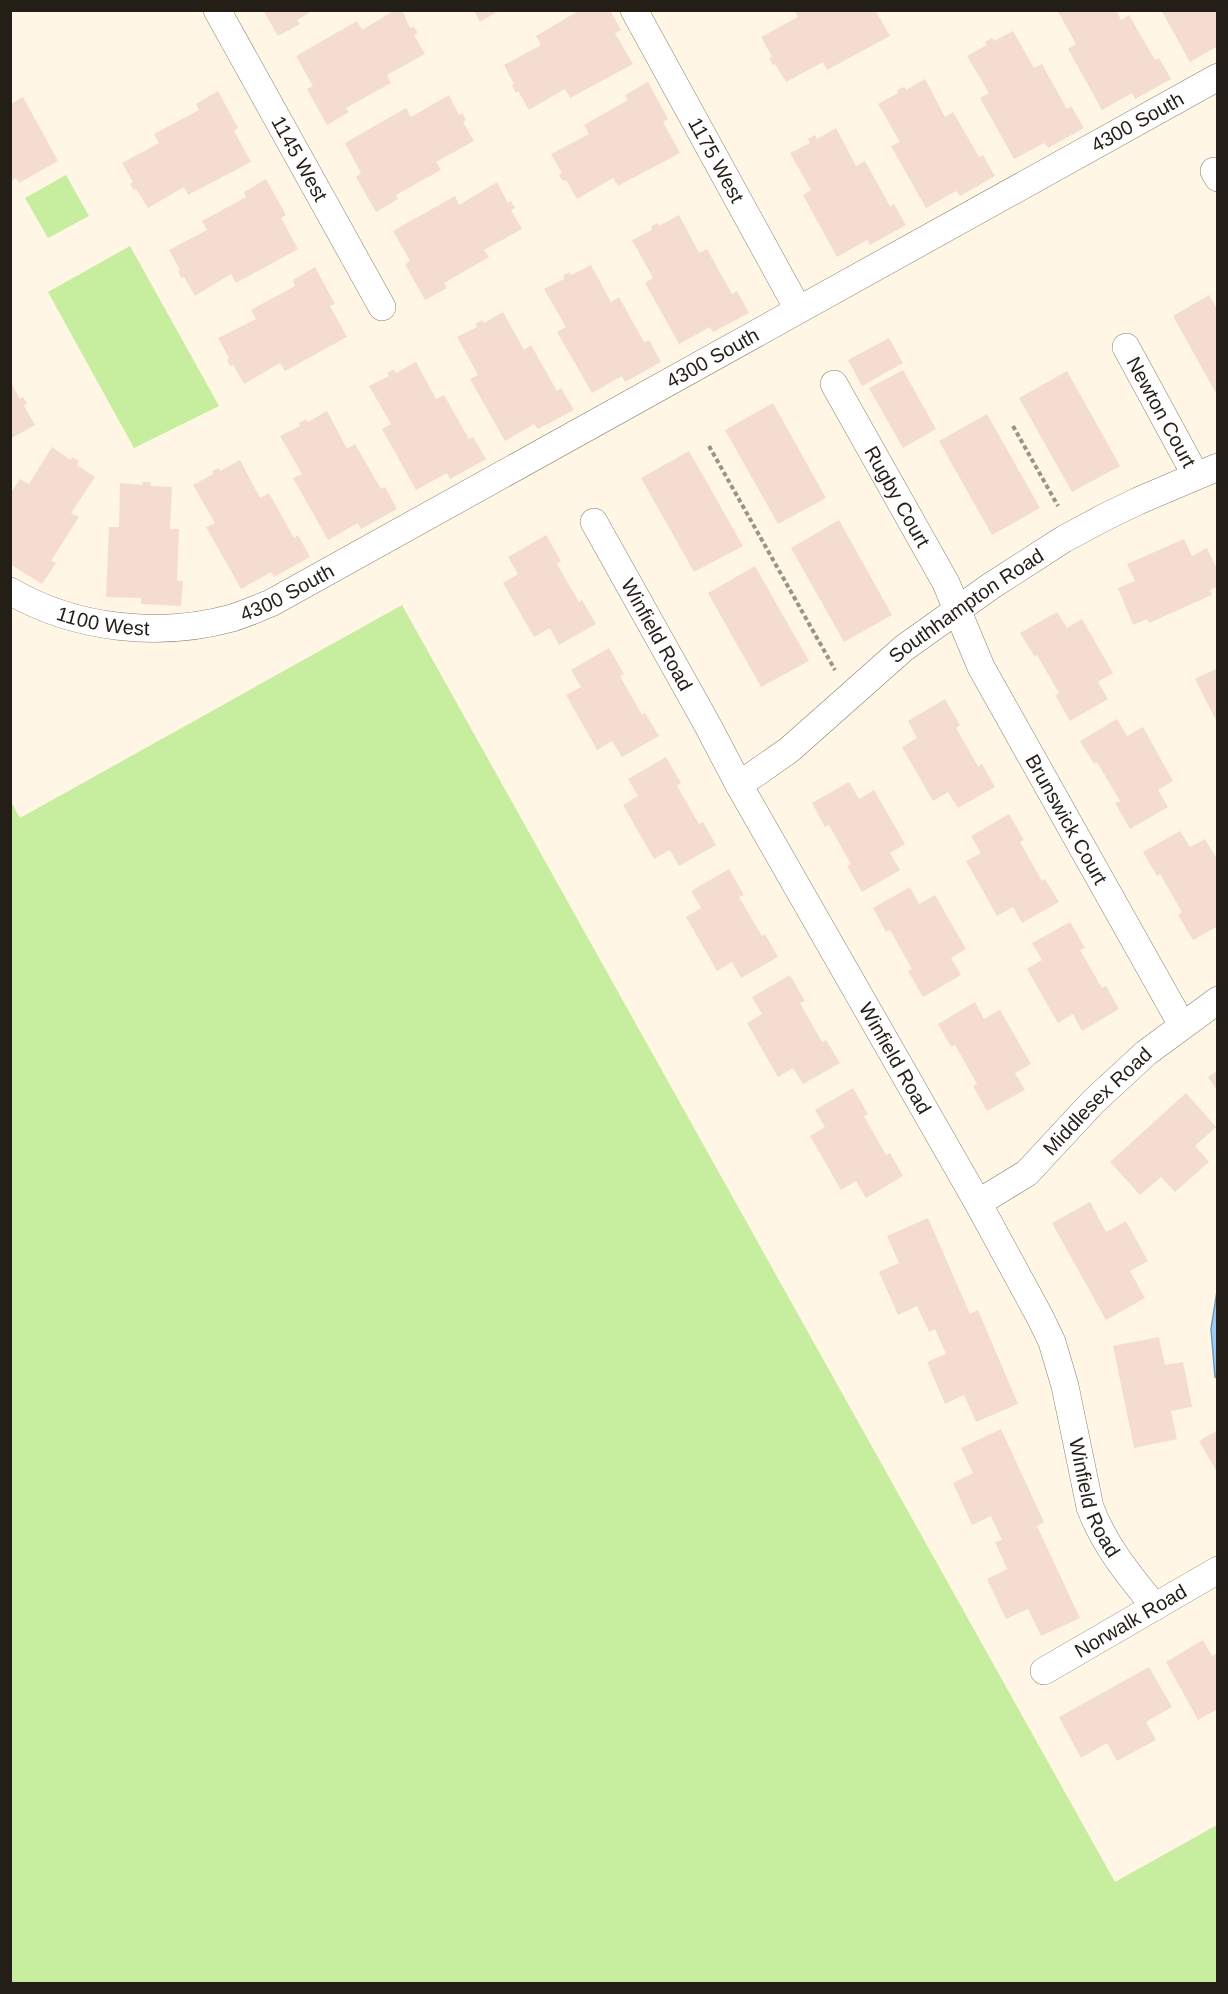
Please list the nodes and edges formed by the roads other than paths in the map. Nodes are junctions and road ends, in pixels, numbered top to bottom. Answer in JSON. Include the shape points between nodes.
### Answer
{"nodes":[{"id":1,"x":217,"y":10,"type":"edge"},
{"id":2,"x":634,"y":10,"type":"edge"},
{"id":3,"x":1218,"y":77,"type":"edge"},
{"id":4,"x":382,"y":307,"type":"dead end"},
{"id":5,"x":798,"y":309,"type":"junction"},
{"id":6,"x":1126,"y":347,"type":"dead end"},
{"id":7,"x":834,"y":384,"type":"dead end"},
{"id":8,"x":1207,"y":472,"type":"edge"},
{"id":9,"x":594,"y":522,"type":"dead end"},
{"id":10,"x":10,"y":591,"type":"edge"},
{"id":11,"x":956,"y":610,"type":"junction"},
{"id":12,"x":202,"y":624,"type":"joint"},
{"id":13,"x":739,"y":785,"type":"junction"},
{"id":14,"x":1218,"y":1000,"type":"edge"},
{"id":15,"x":1182,"y":1025,"type":"junction"},
{"id":16,"x":978,"y":1203,"type":"junction"},
{"id":17,"x":1218,"y":1570,"type":"edge"},
{"id":18,"x":1155,"y":1607,"type":"junction"},
{"id":19,"x":1044,"y":1671,"type":"dead end"}],
"edges":[{"from":1,"to":4,"type":"street","name":"1145 West"},
{"from":2,"to":5,"type":"street","name":"1175 West"},
{"from":3,"to":5,"type":"street","name":"4300 South"},
{"from":5,"to":12,"type":"street","name":"4300 South","via":[[271,603]]},
{"from":6,"to":8,"type":"street","name":"Newton Court"},
{"from":7,"to":11,"type":"street","name":"Rugby Court","via":[[946,583]]},
{"from":8,"to":11,"type":"street","name":"Southhampton Road","via":[[1138,501],[1064,539]]},
{"from":9,"to":13,"type":"street","name":"Winfield Road"},
{"from":10,"to":12,"type":"street","name":"1100 West","via":[[51,612],[116,626],[160,629]]},
{"from":11,"to":13,"type":"street","name":"Southhampton Road","via":[[904,648],[789,750]]},
{"from":11,"to":15,"type":"street","name":"Brunswick Court","via":[[981,667]]},
{"from":13,"to":16,"type":"street","name":"Winfield Road"},
{"from":14,"to":15,"type":"street","name":"Middlesex Road"},
{"from":15,"to":16,"type":"street","name":"Middlesex Road","via":[[1093,1102],[1026,1173]]},
{"from":16,"to":18,"type":"street","name":"Winfield Road","via":[[1052,1342],[1096,1525]]},
{"from":17,"to":18,"type":"street","name":"Norwalk Road"},
{"from":18,"to":19,"type":"street","name":"Norwalk Road"}]}
